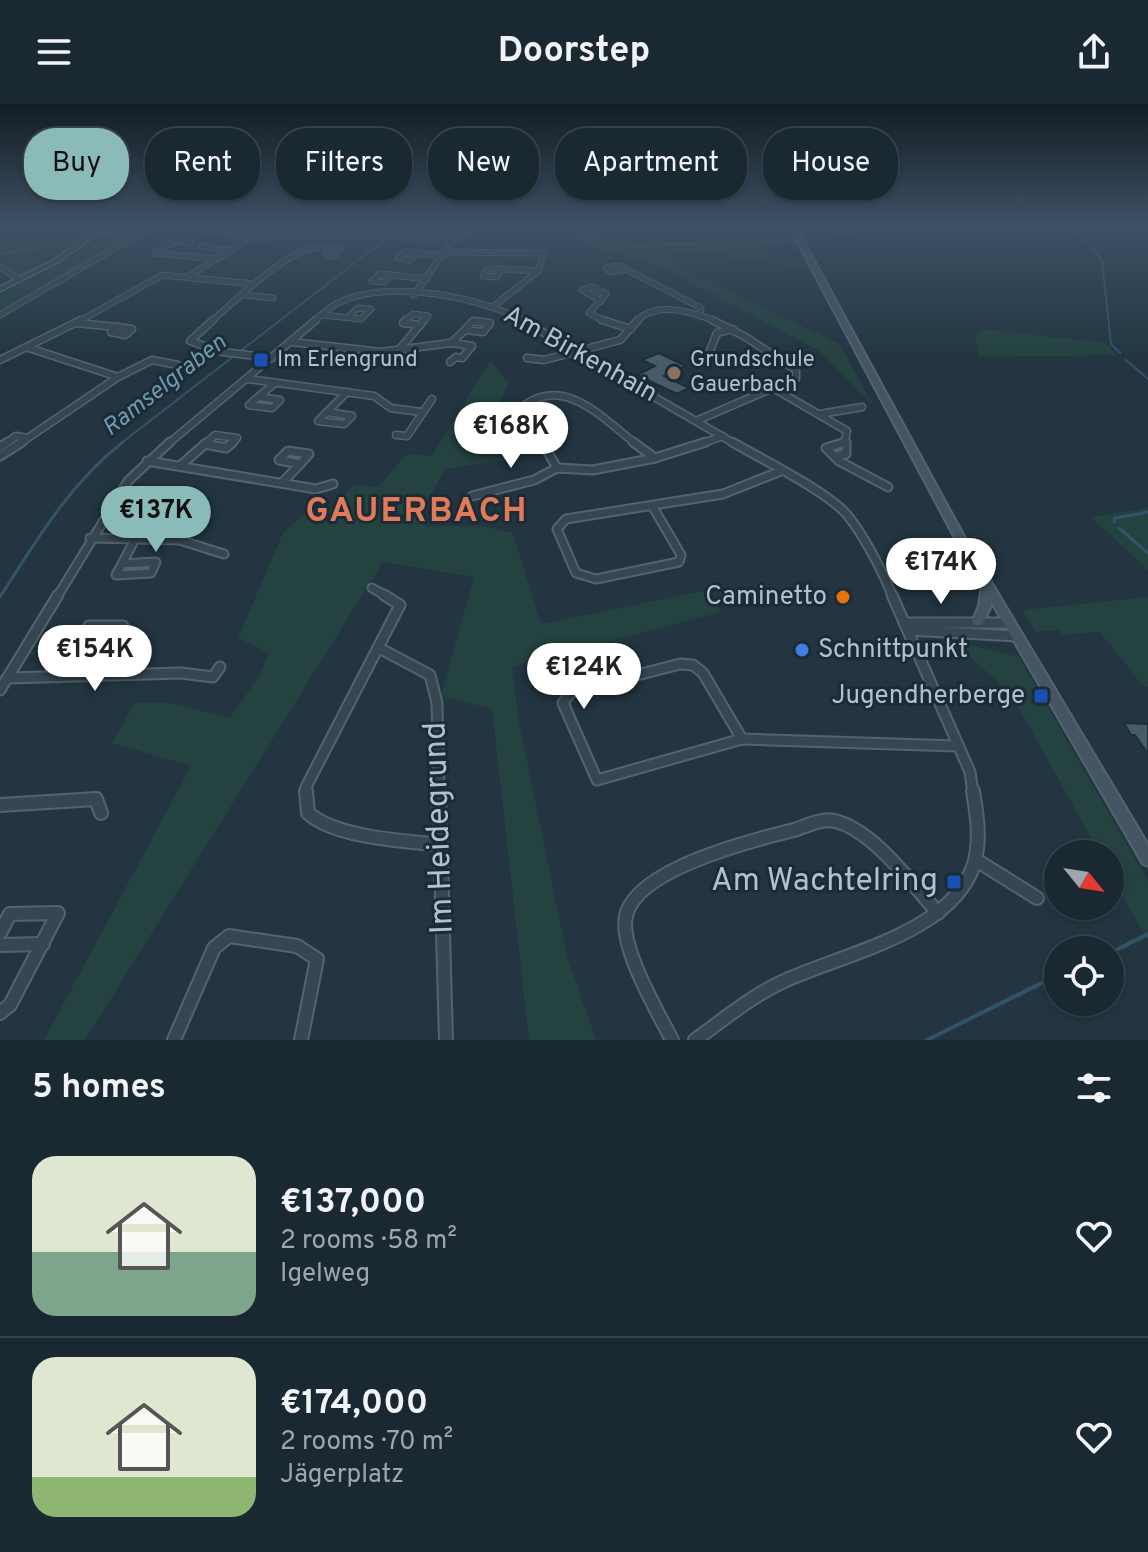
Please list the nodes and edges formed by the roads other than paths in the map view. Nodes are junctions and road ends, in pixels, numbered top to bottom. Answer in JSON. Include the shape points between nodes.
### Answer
{"nodes":[{"id":1,"x":4,"y":270,"type":"edge"},
{"id":2,"x":36,"y":270,"type":"edge"},
{"id":3,"x":78,"y":270,"type":"edge"},
{"id":4,"x":199,"y":270,"type":"edge"},
{"id":5,"x":275,"y":270,"type":"edge"},
{"id":6,"x":433,"y":270,"type":"edge"},
{"id":7,"x":514,"y":270,"type":"edge"},
{"id":8,"x":627,"y":270,"type":"edge"},
{"id":9,"x":816,"y":270,"type":"edge"},
{"id":10,"x":538,"y":271,"type":"joint"},
{"id":11,"x":391,"y":275,"type":"dead end"},
{"id":12,"x":189,"y":276,"type":"junction"},
{"id":13,"x":427,"y":279,"type":"junction"},
{"id":14,"x":20,"y":280,"type":"junction"},
{"id":15,"x":254,"y":284,"type":"junction"},
{"id":16,"x":0,"y":289,"type":"edge"},
{"id":17,"x":244,"y":295,"type":"junction"},
{"id":18,"x":414,"y":295,"type":"junction"},
{"id":19,"x":273,"y":298,"type":"dead end"},
{"id":20,"x":601,"y":301,"type":"dead end"},
{"id":21,"x":494,"y":306,"type":"junction"},
{"id":22,"x":0,"y":315,"type":"edge"},
{"id":23,"x":323,"y":315,"type":"junction"},
{"id":24,"x":700,"y":316,"type":"junction"},
{"id":25,"x":348,"y":317,"type":"dead end"},
{"id":26,"x":75,"y":323,"type":"junction"},
{"id":27,"x":420,"y":325,"type":"dead end"},
{"id":28,"x":117,"y":327,"type":"dead end"},
{"id":29,"x":631,"y":329,"type":"junction"},
{"id":30,"x":733,"y":329,"type":"junction"},
{"id":31,"x":465,"y":330,"type":"dead end"},
{"id":32,"x":292,"y":342,"type":"junction"},
{"id":33,"x":451,"y":343,"type":"junction"},
{"id":34,"x":460,"y":344,"type":"junction"},
{"id":35,"x":28,"y":348,"type":"junction"},
{"id":36,"x":398,"y":351,"type":"junction"},
{"id":37,"x":580,"y":353,"type":"junction"},
{"id":38,"x":708,"y":356,"type":"dead end"},
{"id":39,"x":272,"y":358,"type":"junction"},
{"id":40,"x":527,"y":358,"type":"dead end"},
{"id":41,"x":0,"y":360,"type":"edge"},
{"id":42,"x":178,"y":365,"type":"dead end"},
{"id":43,"x":118,"y":377,"type":"junction"},
{"id":44,"x":248,"y":379,"type":"junction"},
{"id":45,"x":275,"y":383,"type":"junction"},
{"id":46,"x":775,"y":389,"type":"junction"},
{"id":47,"x":347,"y":392,"type":"junction"},
{"id":48,"x":258,"y":397,"type":"dead end"},
{"id":49,"x":432,"y":399,"type":"dead end"},
{"id":50,"x":862,"y":407,"type":"dead end"},
{"id":51,"x":327,"y":412,"type":"dead end"},
{"id":52,"x":421,"y":412,"type":"junction"},
{"id":53,"x":819,"y":415,"type":"junction"},
{"id":54,"x":696,"y":421,"type":"junction"},
{"id":55,"x":396,"y":435,"type":"dead end"},
{"id":56,"x":723,"y":436,"type":"junction"},
{"id":57,"x":27,"y":438,"type":"junction"},
{"id":58,"x":846,"y":443,"type":"junction"},
{"id":59,"x":204,"y":444,"type":"dead end"},
{"id":60,"x":0,"y":447,"type":"edge"},
{"id":61,"x":0,"y":456,"type":"edge"},
{"id":62,"x":836,"y":456,"type":"junction"},
{"id":63,"x":655,"y":458,"type":"junction"},
{"id":64,"x":147,"y":461,"type":"junction"},
{"id":65,"x":300,"y":464,"type":"dead end"},
{"id":66,"x":180,"y":466,"type":"junction"},
{"id":67,"x":557,"y":468,"type":"junction"},
{"id":68,"x":781,"y":471,"type":"junction"},
{"id":69,"x":282,"y":483,"type":"junction"},
{"id":70,"x":333,"y":484,"type":"dead end"},
{"id":71,"x":888,"y":487,"type":"dead end"},
{"id":72,"x":472,"y":496,"type":"dead end"},
{"id":73,"x":653,"y":507,"type":"junction"},
{"id":74,"x":136,"y":537,"type":"junction"},
{"id":75,"x":90,"y":538,"type":"junction"},
{"id":76,"x":224,"y":554,"type":"dead end"},
{"id":77,"x":122,"y":564,"type":"dead end"},
{"id":78,"x":986,"y":583,"type":"junction"},
{"id":79,"x":372,"y":588,"type":"dead end"},
{"id":80,"x":978,"y":622,"type":"junction"},
{"id":81,"x":1009,"y":623,"type":"junction"},
{"id":82,"x":906,"y":626,"type":"junction"},
{"id":83,"x":1017,"y":636,"type":"junction"},
{"id":84,"x":79,"y":642,"type":"dead end"},
{"id":85,"x":379,"y":648,"type":"junction"},
{"id":86,"x":220,"y":667,"type":"dead end"},
{"id":87,"x":57,"y":677,"type":"junction"},
{"id":88,"x":7,"y":678,"type":"junction"},
{"id":89,"x":0,"y":690,"type":"edge"},
{"id":90,"x":742,"y":739,"type":"junction"},
{"id":91,"x":957,"y":746,"type":"junction"},
{"id":92,"x":0,"y":805,"type":"edge"},
{"id":93,"x":101,"y":813,"type":"dead end"},
{"id":94,"x":442,"y":845,"type":"junction"},
{"id":95,"x":1148,"y":859,"type":"edge"},
{"id":96,"x":976,"y":860,"type":"junction"},
{"id":97,"x":1037,"y":898,"type":"dead end"},
{"id":98,"x":938,"y":913,"type":"junction"},
{"id":99,"x":0,"y":933,"type":"edge"},
{"id":100,"x":43,"y":944,"type":"junction"},
{"id":101,"x":0,"y":945,"type":"edge"},
{"id":102,"x":0,"y":1013,"type":"edge"},
{"id":103,"x":174,"y":1040,"type":"edge"},
{"id":104,"x":301,"y":1040,"type":"edge"},
{"id":105,"x":446,"y":1040,"type":"edge"},
{"id":106,"x":672,"y":1040,"type":"edge"},
{"id":107,"x":695,"y":1040,"type":"edge"}],
"edges":[{"from":1,"to":14,"type":"street"},
{"from":2,"to":14,"type":"street"},
{"from":3,"to":22,"type":"street"},
{"from":4,"to":12,"type":"street"},
{"from":5,"to":15,"type":"street"},
{"from":6,"to":13,"type":"street"},
{"from":7,"to":10,"type":"street"},
{"from":8,"to":24,"type":"street","via":[[701,308]]},
{"from":9,"to":78,"type":"main road"},
{"from":10,"to":21,"type":"street"},
{"from":11,"to":13,"type":"street"},
{"from":12,"to":15,"type":"street"},
{"from":12,"to":26,"type":"street","via":[[156,277]]},
{"from":13,"to":18,"type":"street"},
{"from":14,"to":16,"type":"street"},
{"from":15,"to":17,"type":"street"},
{"from":17,"to":19,"type":"street"},
{"from":17,"to":39,"type":"street","via":[[190,341]]},
{"from":18,"to":21,"type":"street","name":"Am Birkenhain"},
{"from":18,"to":23,"type":"street","name":"Am Birkenhain","via":[[363,294]]},
{"from":20,"to":29,"type":"street","via":[[589,313]]},
{"from":21,"to":37,"type":"street","name":"Am Birkenhain"},
{"from":23,"to":25,"type":"street"},
{"from":23,"to":32,"type":"street","name":"Am Birkenhain"},
{"from":24,"to":29,"type":"street","via":[[650,312]]},
{"from":24,"to":30,"type":"street"},
{"from":26,"to":28,"type":"street"},
{"from":26,"to":35,"type":"street"},
{"from":27,"to":36,"type":"street"},
{"from":29,"to":37,"type":"street","via":[[624,338]]},
{"from":30,"to":38,"type":"street","via":[[717,333]]},
{"from":30,"to":46,"type":"street","via":[[796,370],[796,378]]},
{"from":31,"to":33,"type":"street"},
{"from":32,"to":36,"type":"street"},
{"from":32,"to":39,"type":"street","name":"Am Birkenhain"},
{"from":33,"to":34,"type":"street"},
{"from":33,"to":36,"type":"street"},
{"from":34,"to":34,"type":"street","via":[[450,356],[453,360],[472,346]]},
{"from":35,"to":41,"type":"street"},
{"from":35,"to":43,"type":"street"},
{"from":37,"to":40,"type":"street"},
{"from":37,"to":54,"type":"street","name":"Am Birkenhain"},
{"from":39,"to":44,"type":"street","name":"Am Birkenhain"},
{"from":42,"to":43,"type":"street","via":[[152,360]]},
{"from":43,"to":57,"type":"street"},
{"from":44,"to":45,"type":"street"},
{"from":44,"to":64,"type":"street","name":"Am Birkenhain"},
{"from":45,"to":47,"type":"street"},
{"from":45,"to":48,"type":"street"},
{"from":46,"to":53,"type":"street"},
{"from":46,"to":54,"type":"street"},
{"from":47,"to":51,"type":"street"},
{"from":47,"to":52,"type":"street"},
{"from":49,"to":52,"type":"street"},
{"from":50,"to":53,"type":"street"},
{"from":52,"to":55,"type":"street","via":[[407,436]]},
{"from":53,"to":58,"type":"street","via":[[847,431]]},
{"from":54,"to":56,"type":"street","name":"Am Birkenhain"},
{"from":56,"to":63,"type":"street"},
{"from":56,"to":68,"type":"street","name":"Am Birkenhain"},
{"from":57,"to":60,"type":"street","via":[[16,436]]},
{"from":57,"to":61,"type":"street"},
{"from":58,"to":62,"type":"street","via":[[846,454]]},
{"from":58,"to":62,"type":"street","via":[[826,448]]},
{"from":59,"to":66,"type":"street"},
{"from":62,"to":71,"type":"street"},
{"from":63,"to":67,"type":"street","via":[[593,470]]},
{"from":63,"to":67,"type":"street","via":[[572,396],[559,392],[531,399],[522,407]]},
{"from":64,"to":66,"type":"street"},
{"from":64,"to":75,"type":"street","name":"Am Birkenhain"},
{"from":65,"to":69,"type":"street"},
{"from":66,"to":69,"type":"street"},
{"from":67,"to":72,"type":"street","via":[[534,480]]},
{"from":68,"to":73,"type":"street","via":[[723,494]]},
{"from":68,"to":82,"type":"street","name":"Am Birkenhain","via":[[846,513],[877,561]]},
{"from":69,"to":70,"type":"street","via":[[316,489]]},
{"from":73,"to":73,"type":"street","via":[[681,555],[679,562],[596,579],[576,573],[557,529],[566,519]]},
{"from":74,"to":75,"type":"street"},
{"from":74,"to":76,"type":"street","via":[[179,540]]},
{"from":74,"to":77,"type":"street"},
{"from":75,"to":88,"type":"street","name":"Am Birkenhain"},
{"from":78,"to":80,"type":"main road"},
{"from":78,"to":81,"type":"main road"},
{"from":79,"to":85,"type":"street","via":[[400,605]]},
{"from":80,"to":81,"type":"street"},
{"from":80,"to":82,"type":"street"},
{"from":81,"to":83,"type":"main road"},
{"from":82,"to":83,"type":"street"},
{"from":82,"to":91,"type":"street","name":"Am Birkenhain"},
{"from":83,"to":95,"type":"main road"},
{"from":84,"to":87,"type":"street"},
{"from":85,"to":94,"type":"street","name":"Im Heidegrund","via":[[430,675],[437,703]]},
{"from":85,"to":94,"type":"street","via":[[306,787],[308,813],[370,836]]},
{"from":86,"to":87,"type":"street","via":[[213,677]]},
{"from":87,"to":88,"type":"street"},
{"from":88,"to":89,"type":"street","name":"Am Birkenhain"},
{"from":90,"to":90,"type":"street","via":[[597,780],[563,703],[571,692],[693,665]]},
{"from":90,"to":91,"type":"street"},
{"from":91,"to":96,"type":"street","name":"Am Birkenhain","via":[[978,804]]},
{"from":92,"to":93,"type":"street","via":[[96,799]]},
{"from":94,"to":105,"type":"street","name":"Im Heidegrund"},
{"from":96,"to":97,"type":"street"},
{"from":96,"to":98,"type":"street","via":[[963,887]]},
{"from":98,"to":106,"type":"street","via":[[860,832],[832,820],[721,849],[636,895],[625,916],[643,980]]},
{"from":98,"to":107,"type":"street","via":[[913,931],[780,983]]},
{"from":99,"to":100,"type":"street","via":[[10,914],[58,913]]},
{"from":100,"to":101,"type":"street"},
{"from":100,"to":102,"type":"street","via":[[10,1005]]},
{"from":103,"to":104,"type":"street","via":[[214,948],[229,936],[297,946],[317,959]]}]}
